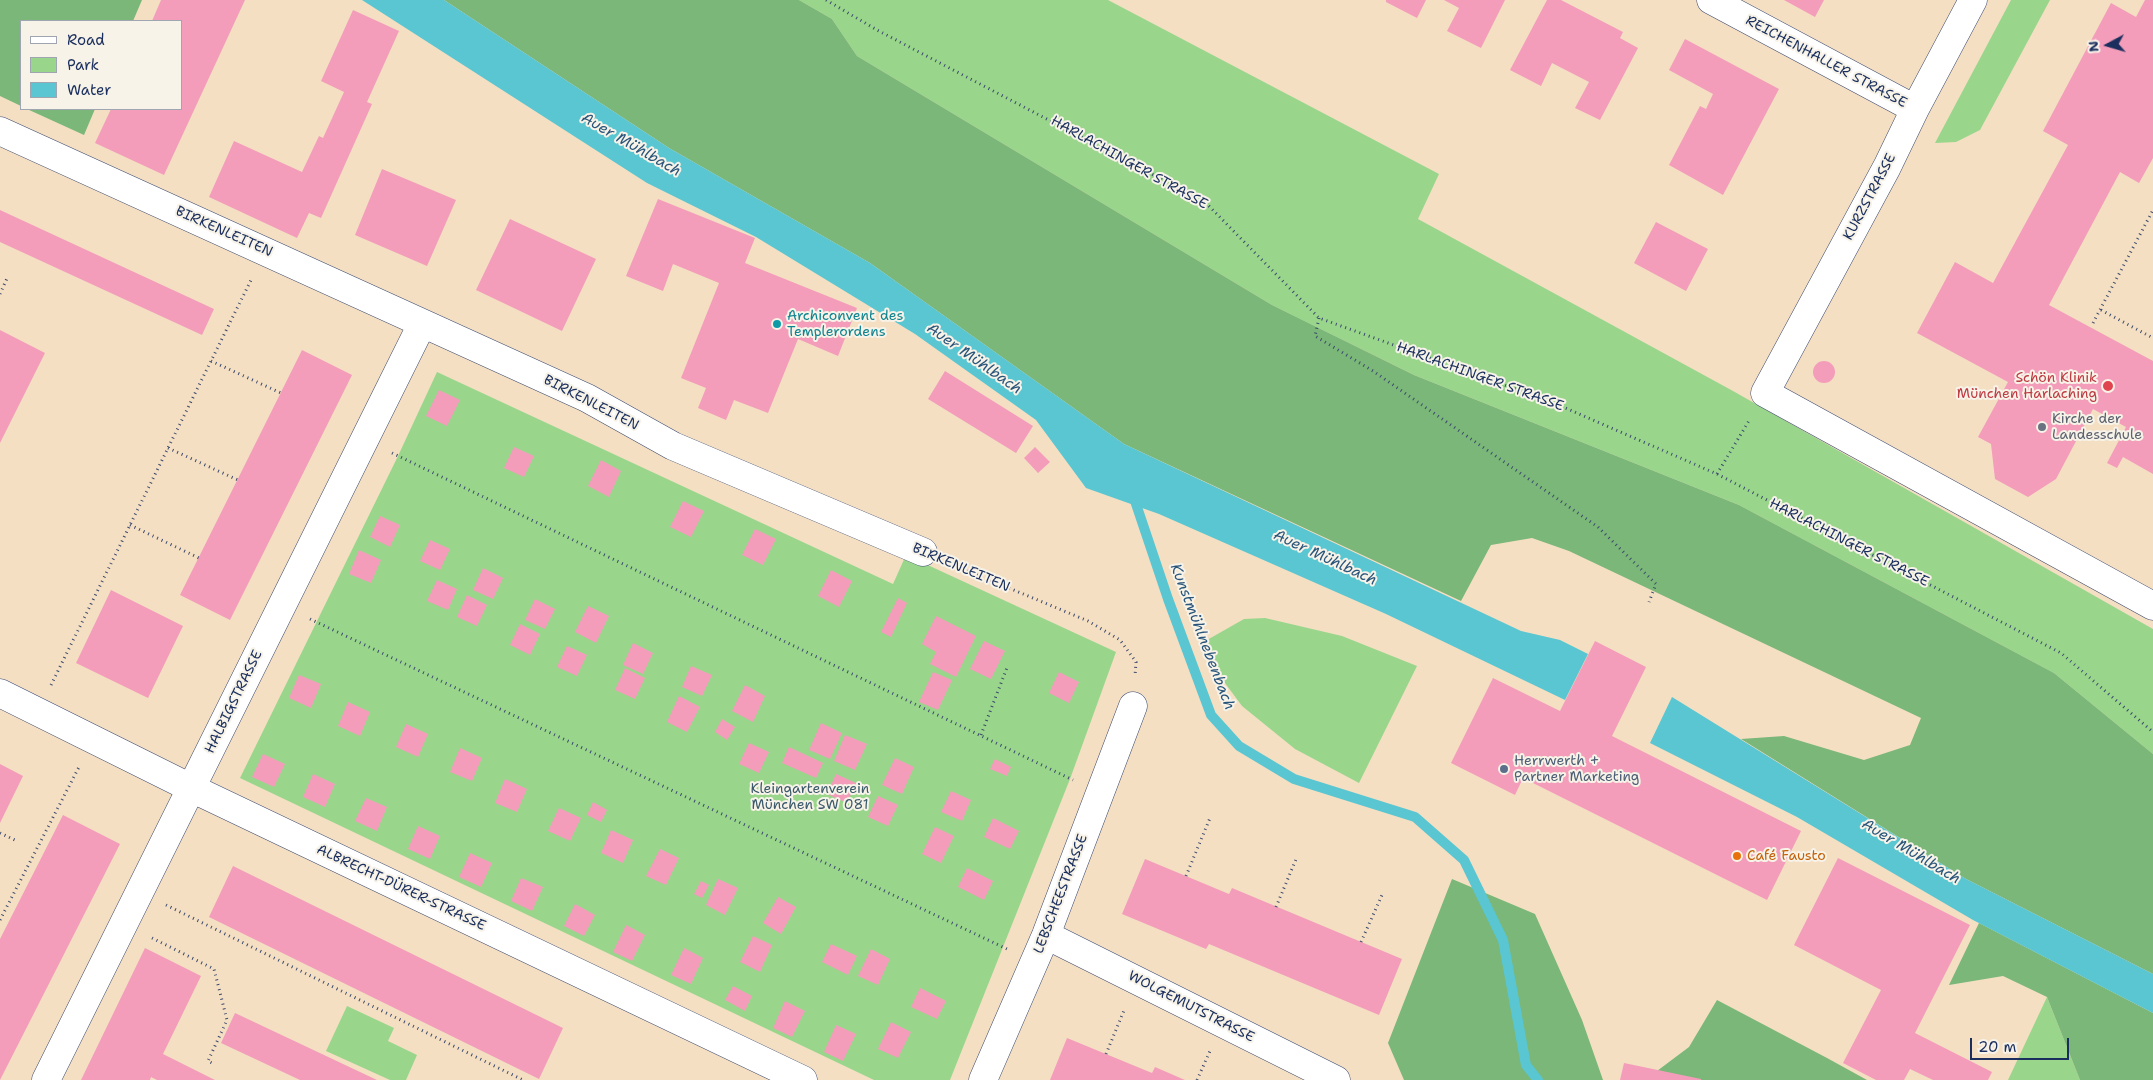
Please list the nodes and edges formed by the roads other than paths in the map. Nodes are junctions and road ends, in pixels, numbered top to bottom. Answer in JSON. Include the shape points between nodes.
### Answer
{"nodes":[{"id":1,"x":1711,"y":0,"type":"edge"},
{"id":2,"x":1973,"y":0,"type":"edge"},
{"id":3,"x":1914,"y":109,"type":"junction"},
{"id":4,"x":0,"y":131,"type":"edge"},
{"id":5,"x":422,"y":324,"type":"junction"},
{"id":6,"x":923,"y":552,"type":"road end"},
{"id":7,"x":2153,"y":606,"type":"edge"},
{"id":8,"x":0,"y":693,"type":"edge"},
{"id":9,"x":1133,"y":706,"type":"road end"},
{"id":10,"x":192,"y":788,"type":"junction"},
{"id":11,"x":1046,"y":935,"type":"junction"},
{"id":12,"x":46,"y":1080,"type":"edge"},
{"id":13,"x":803,"y":1080,"type":"edge"},
{"id":14,"x":984,"y":1080,"type":"edge"},
{"id":15,"x":1336,"y":1080,"type":"edge"}],
"edges":[{"from":1,"to":3,"type":"street","name":"REICHENHALLER STRASSE"},
{"from":2,"to":3,"type":"street","name":"KURZSTRASSE"},
{"from":3,"to":7,"type":"street","name":"KURZSTRASSE","via":[[1765,393]]},
{"from":4,"to":5,"type":"street","name":"BIRKENLEITEN"},
{"from":5,"to":6,"type":"street","name":"BIRKENLEITEN","via":[[587,398],[673,446]]},
{"from":5,"to":10,"type":"street","name":"HALBIGSTRASSE"},
{"from":8,"to":10,"type":"street","name":"ALBRECHT-DÜRER-STRASSE"},
{"from":9,"to":11,"type":"street","name":"LEBSCHEESTRASSE"},
{"from":10,"to":12,"type":"street","name":"HALBIGSTRASSE"},
{"from":10,"to":13,"type":"street","name":"ALBRECHT-DÜRER-STRASSE"},
{"from":11,"to":14,"type":"street","name":"LEBSCHEESTRASSE"},
{"from":11,"to":15,"type":"street","name":"WOLGEMUTSTRASSE"}]}
